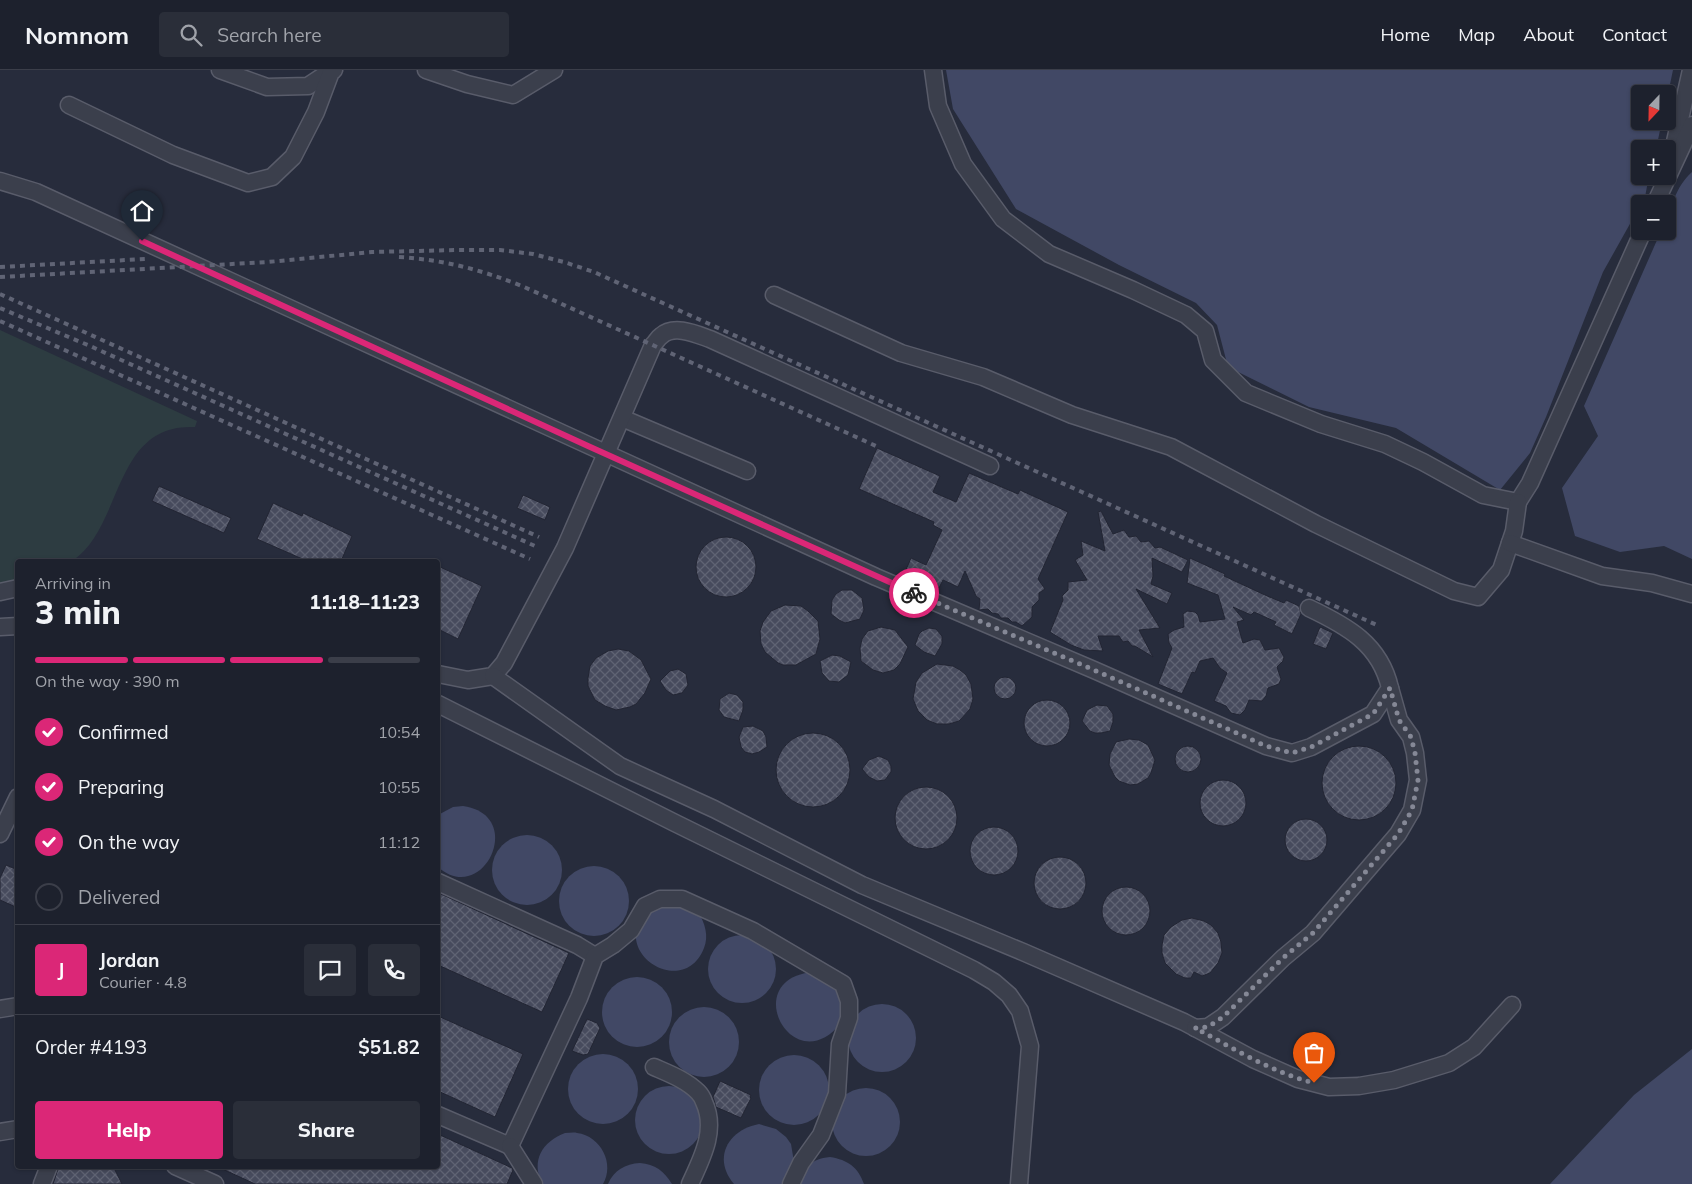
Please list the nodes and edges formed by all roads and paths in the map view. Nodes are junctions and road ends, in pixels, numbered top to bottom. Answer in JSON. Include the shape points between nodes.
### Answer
{"nodes":[{"id":1,"x":220,"y":70,"type":"edge"},
{"id":2,"x":332,"y":70,"type":"edge"},
{"id":3,"x":426,"y":70,"type":"edge"},
{"id":4,"x":554,"y":70,"type":"edge"},
{"id":5,"x":933,"y":70,"type":"edge"},
{"id":6,"x":1691,"y":70,"type":"edge"},
{"id":7,"x":69,"y":105,"type":"dead end"},
{"id":8,"x":1692,"y":125,"type":"edge"},
{"id":9,"x":1675,"y":140,"type":"edge"},
{"id":10,"x":1676,"y":158,"type":"edge"},
{"id":11,"x":0,"y":181,"type":"edge"},
{"id":12,"x":1639,"y":240,"type":"edge"},
{"id":13,"x":774,"y":295,"type":"dead end"},
{"id":14,"x":622,"y":418,"type":"junction"},
{"id":15,"x":606,"y":454,"type":"junction"},
{"id":16,"x":990,"y":466,"type":"dead end"},
{"id":17,"x":747,"y":471,"type":"dead end"},
{"id":18,"x":1518,"y":502,"type":"junction"},
{"id":19,"x":1510,"y":543,"type":"junction"},
{"id":20,"x":15,"y":589,"type":"edge"},
{"id":21,"x":0,"y":592,"type":"edge"},
{"id":22,"x":1692,"y":594,"type":"edge"},
{"id":23,"x":1309,"y":608,"type":"dead end"},
{"id":24,"x":0,"y":626,"type":"edge"},
{"id":25,"x":15,"y":626,"type":"edge"},
{"id":26,"x":440,"y":674,"type":"edge"},
{"id":27,"x":493,"y":676,"type":"junction"},
{"id":28,"x":1390,"y":688,"type":"junction"},
{"id":29,"x":440,"y":705,"type":"edge"},
{"id":30,"x":15,"y":803,"type":"edge"},
{"id":31,"x":0,"y":834,"type":"edge"},
{"id":32,"x":440,"y":883,"type":"edge"},
{"id":33,"x":595,"y":956,"type":"junction"},
{"id":34,"x":1512,"y":1005,"type":"dead end"},
{"id":35,"x":15,"y":1006,"type":"edge"},
{"id":36,"x":0,"y":1009,"type":"edge"},
{"id":37,"x":1195,"y":1028,"type":"junction"},
{"id":38,"x":654,"y":1067,"type":"dead end"},
{"id":39,"x":440,"y":1116,"type":"edge"},
{"id":40,"x":15,"y":1130,"type":"edge"},
{"id":41,"x":0,"y":1132,"type":"edge"},
{"id":42,"x":510,"y":1146,"type":"junction"},
{"id":43,"x":48,"y":1169,"type":"edge"},
{"id":44,"x":182,"y":1169,"type":"edge"},
{"id":45,"x":42,"y":1184,"type":"edge"},
{"id":46,"x":215,"y":1184,"type":"edge"},
{"id":47,"x":534,"y":1184,"type":"edge"},
{"id":48,"x":690,"y":1184,"type":"edge"},
{"id":49,"x":791,"y":1184,"type":"edge"},
{"id":50,"x":1019,"y":1184,"type":"edge"}],
"edges":[{"from":1,"to":2,"type":"lane","via":[[267,87],[308,86]]},
{"from":2,"to":7,"type":"lane","via":[[316,112],[293,157],[272,177],[248,183],[173,155]]},
{"from":3,"to":4,"type":"lane","via":[[513,95]]},
{"from":5,"to":18,"type":"lane","via":[[938,106],[963,164],[1003,219],[1049,254],[1186,315],[1205,331],[1213,360],[1246,393],[1321,424],[1385,444],[1483,495]]},
{"from":6,"to":9,"type":"lane"},
{"from":8,"to":10,"type":"lane"},
{"from":11,"to":15,"type":"lane","via":[[36,192]]},
{"from":12,"to":18,"type":"lane","via":[[1530,483]]},
{"from":13,"to":19,"type":"lane","via":[[901,353],[983,377],[1072,415],[1171,447],[1316,524],[1454,591],[1478,597],[1501,570]]},
{"from":14,"to":15,"type":"lane"},
{"from":14,"to":16,"type":"lane","via":[[653,345],[662,334],[687,331]]},
{"from":14,"to":17,"type":"lane"},
{"from":15,"to":27,"type":"lane","via":[[566,548],[504,663]]},
{"from":15,"to":28,"type":"lane","via":[[876,577],[1266,746],[1292,753],[1311,747],[1373,714]]},
{"from":18,"to":19,"type":"lane"},
{"from":19,"to":22,"type":"lane","via":[[1602,576],[1652,583]]},
{"from":20,"to":21,"type":"lane"},
{"from":23,"to":28,"type":"lane","via":[[1334,619],[1361,638],[1386,672]]},
{"from":24,"to":25,"type":"lane"},
{"from":26,"to":27,"type":"lane","via":[[468,680]]},
{"from":27,"to":37,"type":"lane","via":[[620,766],[714,809],[862,885]]},
{"from":28,"to":37,"type":"lane","via":[[1399,720],[1411,737],[1415,753],[1418,780],[1412,810],[1398,834],[1313,933],[1223,1017],[1208,1027]]},
{"from":29,"to":50,"type":"lane","via":[[994,982],[1020,1011],[1030,1046]]},
{"from":30,"to":31,"type":"lane"},
{"from":32,"to":33,"type":"lane"},
{"from":33,"to":42,"type":"lane","via":[[579,998]]},
{"from":33,"to":49,"type":"lane","via":[[631,930],[645,906],[660,899],[682,899],[753,931],[843,984],[849,1001],[849,1018],[840,1044],[837,1094],[821,1135],[800,1163]]},
{"from":34,"to":37,"type":"lane","via":[[1474,1047],[1449,1064],[1359,1086],[1329,1087],[1298,1079]]},
{"from":35,"to":36,"type":"lane"},
{"from":38,"to":48,"type":"lane","via":[[682,1080],[700,1094],[707,1108],[710,1126]]},
{"from":39,"to":42,"type":"lane"},
{"from":40,"to":41,"type":"lane"},
{"from":42,"to":47,"type":"lane"},
{"from":43,"to":45,"type":"lane"},
{"from":44,"to":46,"type":"lane"}]}
